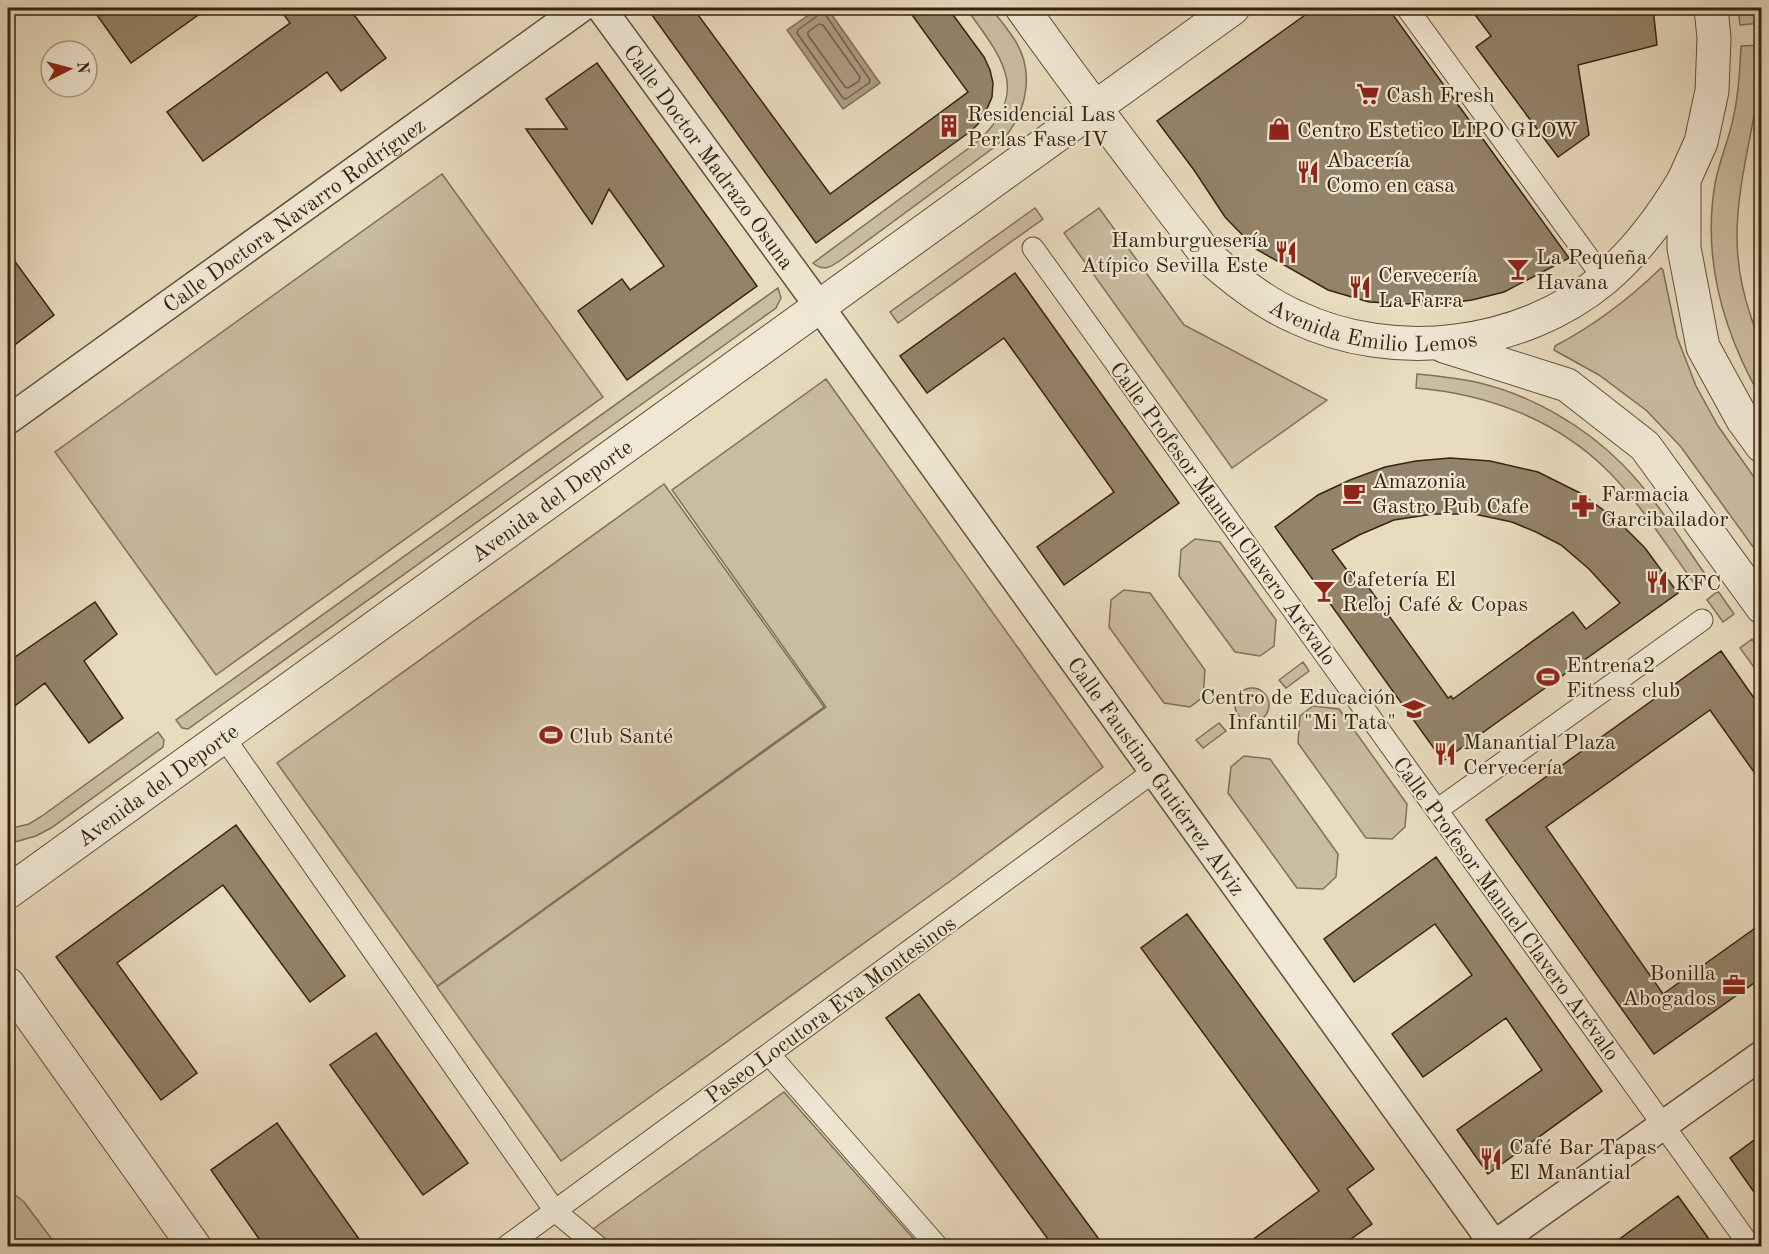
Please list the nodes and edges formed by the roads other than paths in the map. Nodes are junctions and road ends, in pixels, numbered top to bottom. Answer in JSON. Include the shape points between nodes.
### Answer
{"nodes":[{"id":1,"x":581,"y":8,"type":"edge"},
{"id":2,"x":600,"y":8,"type":"edge"},
{"id":3,"x":1022,"y":8,"type":"edge"},
{"id":4,"x":1233,"y":8,"type":"edge"},
{"id":5,"x":1407,"y":8,"type":"edge"},
{"id":6,"x":1711,"y":8,"type":"edge"},
{"id":7,"x":1094,"y":107,"type":"junction"},
{"id":8,"x":1684,"y":180,"type":"junction"},
{"id":9,"x":1033,"y":248,"type":"dead end"},
{"id":10,"x":1604,"y":279,"type":"junction"},
{"id":11,"x":819,"y":306,"type":"junction"},
{"id":12,"x":1437,"y":344,"type":"junction"},
{"id":13,"x":8,"y":420,"type":"edge"},
{"id":14,"x":1761,"y":446,"type":"edge"},
{"id":15,"x":1761,"y":607,"type":"edge"},
{"id":16,"x":1702,"y":620,"type":"dead end"},
{"id":17,"x":224,"y":736,"type":"junction"},
{"id":18,"x":1153,"y":772,"type":"junction"},
{"id":19,"x":1437,"y":810,"type":"junction"},
{"id":20,"x":8,"y":892,"type":"edge"},
{"id":21,"x":8,"y":984,"type":"edge"},
{"id":22,"x":769,"y":1054,"type":"junction"},
{"id":23,"x":1761,"y":1055,"type":"edge"},
{"id":24,"x":1663,"y":1125,"type":"junction"},
{"id":25,"x":555,"y":1211,"type":"junction"},
{"id":26,"x":194,"y":1246,"type":"edge"},
{"id":27,"x":507,"y":1246,"type":"edge"},
{"id":28,"x":597,"y":1246,"type":"edge"},
{"id":29,"x":937,"y":1246,"type":"edge"},
{"id":30,"x":1494,"y":1246,"type":"edge"},
{"id":31,"x":1750,"y":1246,"type":"edge"}],
"edges":[{"from":1,"to":13,"type":"street","name":"Calle Doctora Navarro Rodríguez"},
{"from":2,"to":11,"type":"street","name":"Calle Doctor Madrazo Osuna"},
{"from":3,"to":7,"type":"street","name":"Avenida Emilio Lemos"},
{"from":4,"to":7,"type":"street","name":"Avenida del Deporte"},
{"from":5,"to":10,"type":"street"},
{"from":6,"to":8,"type":"street","name":"Avenida Emilio Lemos","via":[[1712,91],[1701,142]]},
{"from":7,"to":11,"type":"street","name":"Avenida del Deporte"},
{"from":7,"to":12,"type":"street","name":"Avenida Emilio Lemos","via":[[1208,257],[1262,299],[1296,317],[1357,337]]},
{"from":8,"to":10,"type":"street","name":"Avenida Emilio Lemos","via":[[1637,247]]},
{"from":8,"to":14,"type":"street","via":[[1684,248],[1703,347]]},
{"from":9,"to":19,"type":"street","name":"Calle Profesor Manuel Clavero Arévalo"},
{"from":10,"to":12,"type":"street","name":"Avenida Emilio Lemos","via":[[1527,324],[1484,337]]},
{"from":11,"to":17,"type":"street","name":"Avenida del Deporte"},
{"from":11,"to":18,"type":"street","name":"Calle Faustino Gutiérrez Alviz"},
{"from":12,"to":15,"type":"street","via":[[1567,385],[1645,446]]},
{"from":16,"to":19,"type":"street"},
{"from":17,"to":20,"type":"street","name":"Avenida del Deporte"},
{"from":17,"to":25,"type":"street"},
{"from":18,"to":22,"type":"street","name":"Paseo Locutora Eva Montesinos"},
{"from":18,"to":30,"type":"street","name":"Calle Faustino Gutiérrez Alviz"},
{"from":19,"to":24,"type":"street","name":"Calle Profesor Manuel Clavero Arévalo"},
{"from":21,"to":26,"type":"street"},
{"from":22,"to":25,"type":"street","name":"Paseo Locutora Eva Montesinos"},
{"from":22,"to":29,"type":"street"},
{"from":23,"to":24,"type":"street"},
{"from":24,"to":30,"type":"street"},
{"from":24,"to":31,"type":"street","name":"Calle Profesor Manuel Clavero Arévalo"},
{"from":25,"to":27,"type":"street","name":"Paseo Locutora Eva Montesinos"},
{"from":25,"to":28,"type":"street"}]}
